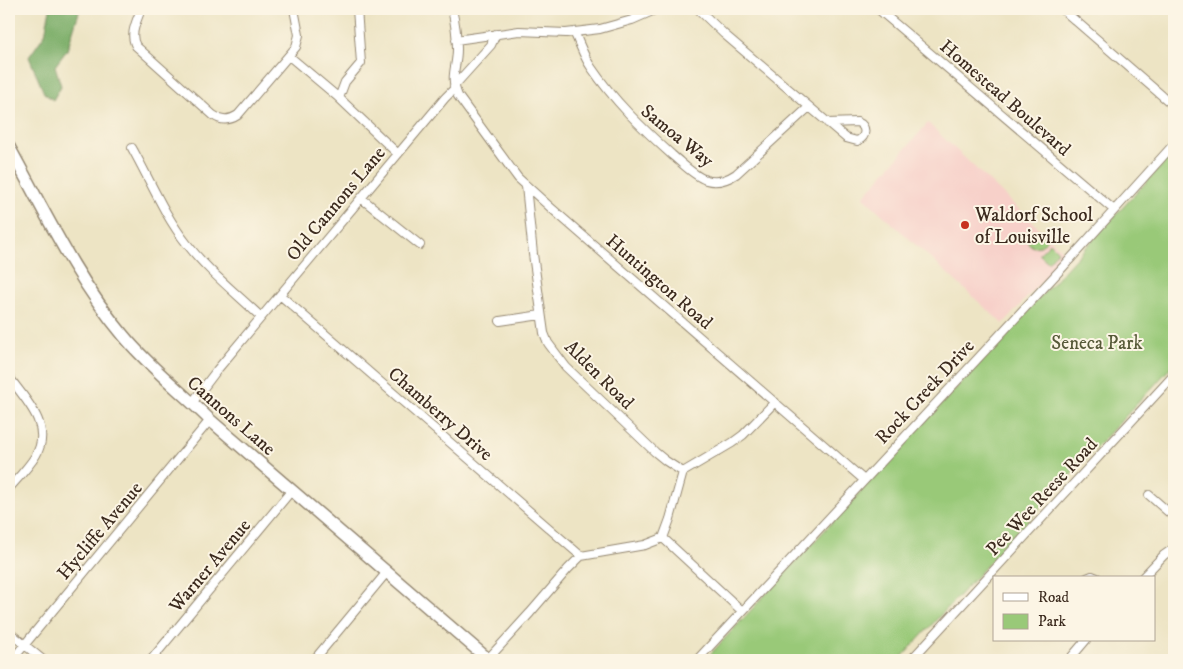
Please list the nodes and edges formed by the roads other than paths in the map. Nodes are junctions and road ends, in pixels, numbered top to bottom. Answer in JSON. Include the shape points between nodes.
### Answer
{"nodes":[{"id":1,"x":141,"y":9,"type":"edge"},
{"id":2,"x":294,"y":9,"type":"edge"},
{"id":3,"x":357,"y":9,"type":"edge"},
{"id":4,"x":452,"y":9,"type":"edge"},
{"id":5,"x":656,"y":9,"type":"edge"},
{"id":6,"x":698,"y":9,"type":"edge"},
{"id":7,"x":878,"y":9,"type":"edge"},
{"id":8,"x":1062,"y":9,"type":"edge"},
{"id":9,"x":574,"y":32,"type":"junction"},
{"id":10,"x":496,"y":34,"type":"junction"},
{"id":11,"x":456,"y":40,"type":"junction"},
{"id":12,"x":289,"y":56,"type":"junction"},
{"id":13,"x":454,"y":87,"type":"junction"},
{"id":14,"x":339,"y":98,"type":"junction"},
{"id":15,"x":1174,"y":106,"type":"edge"},
{"id":16,"x":809,"y":107,"type":"junction"},
{"id":17,"x":828,"y":123,"type":"dead end"},
{"id":18,"x":1174,"y":144,"type":"edge"},
{"id":19,"x":9,"y":147,"type":"edge"},
{"id":20,"x":132,"y":148,"type":"dead end"},
{"id":21,"x":398,"y":154,"type":"junction"},
{"id":22,"x":526,"y":186,"type":"junction"},
{"id":23,"x":361,"y":198,"type":"junction"},
{"id":24,"x":1114,"y":210,"type":"junction"},
{"id":25,"x":420,"y":245,"type":"dead end"},
{"id":26,"x":280,"y":295,"type":"junction"},
{"id":27,"x":541,"y":315,"type":"junction"},
{"id":28,"x":261,"y":317,"type":"junction"},
{"id":29,"x":500,"y":321,"type":"dead end"},
{"id":30,"x":1174,"y":375,"type":"edge"},
{"id":31,"x":9,"y":377,"type":"edge"},
{"id":32,"x":775,"y":402,"type":"junction"},
{"id":33,"x":192,"y":403,"type":"junction"},
{"id":34,"x":210,"y":420,"type":"junction"},
{"id":35,"x":682,"y":472,"type":"junction"},
{"id":36,"x":864,"y":480,"type":"junction"},
{"id":37,"x":9,"y":488,"type":"edge"},
{"id":38,"x":292,"y":490,"type":"junction"},
{"id":39,"x":1150,"y":495,"type":"dead end"},
{"id":40,"x":1174,"y":517,"type":"edge"},
{"id":41,"x":663,"y":538,"type":"junction"},
{"id":42,"x":1174,"y":548,"type":"edge"},
{"id":43,"x":581,"y":556,"type":"junction"},
{"id":44,"x":387,"y":572,"type":"junction"},
{"id":45,"x":1144,"y":576,"type":"edge"},
{"id":46,"x":742,"y":611,"type":"junction"},
{"id":47,"x":9,"y":632,"type":"edge"},
{"id":48,"x":1084,"y":642,"type":"edge"},
{"id":49,"x":25,"y":645,"type":"junction"},
{"id":50,"x":12,"y":660,"type":"edge"},
{"id":51,"x":43,"y":660,"type":"edge"},
{"id":52,"x":151,"y":660,"type":"edge"},
{"id":53,"x":314,"y":660,"type":"edge"},
{"id":54,"x":488,"y":660,"type":"edge"},
{"id":55,"x":697,"y":660,"type":"edge"},
{"id":56,"x":911,"y":660,"type":"edge"},
{"id":57,"x":1069,"y":660,"type":"edge"}],
"edges":[{"from":1,"to":12,"type":"street","via":[[133,34],[136,46],[220,119],[238,116]]},
{"from":2,"to":12,"type":"street","via":[[299,35]]},
{"from":3,"to":14,"type":"street","via":[[361,63],[345,82]]},
{"from":4,"to":11,"type":"street"},
{"from":5,"to":9,"type":"street","via":[[616,26]]},
{"from":6,"to":16,"type":"street"},
{"from":7,"to":24,"type":"street","name":"Homestead Boulevard"},
{"from":8,"to":15,"type":"street"},
{"from":9,"to":10,"type":"street","via":[[519,30]]},
{"from":9,"to":16,"type":"street","name":"Samoa Way","via":[[590,65],[623,109],[677,159],[708,180],[728,179],[736,174]]},
{"from":10,"to":11,"type":"street"},
{"from":10,"to":13,"type":"street","name":"Old Cannons Lane","via":[[491,45]]},
{"from":11,"to":13,"type":"street"},
{"from":12,"to":14,"type":"street"},
{"from":13,"to":21,"type":"street","name":"Old Cannons Lane"},
{"from":13,"to":22,"type":"street","name":"Huntington Road"},
{"from":14,"to":21,"type":"street"},
{"from":16,"to":17,"type":"street"},
{"from":18,"to":24,"type":"street","name":"Rock Creek Drive"},
{"from":19,"to":33,"type":"main road","name":"Cannons Lane","via":[[74,264],[106,314],[146,361]]},
{"from":20,"to":28,"type":"street","via":[[186,243]]},
{"from":21,"to":23,"type":"street","name":"Old Cannons Lane"},
{"from":22,"to":27,"type":"street","name":"Alden Road"},
{"from":22,"to":32,"type":"street","name":"Huntington Road"},
{"from":23,"to":25,"type":"street"},
{"from":23,"to":26,"type":"street","name":"Old Cannons Lane"},
{"from":24,"to":36,"type":"street","name":"Rock Creek Drive"},
{"from":26,"to":28,"type":"street","name":"Old Cannons Lane"},
{"from":26,"to":43,"type":"street","name":"Chamberry Drive"},
{"from":27,"to":29,"type":"street"},
{"from":27,"to":35,"type":"street","name":"Alden Road","via":[[548,343],[566,367],[660,457]]},
{"from":28,"to":33,"type":"street","name":"Old Cannons Lane"},
{"from":30,"to":56,"type":"street","name":"Pee Wee Reese Road"},
{"from":31,"to":37,"type":"street","via":[[36,413],[42,433],[40,448]]},
{"from":32,"to":35,"type":"street","via":[[743,435]]},
{"from":32,"to":36,"type":"street","name":"Huntington Road"},
{"from":33,"to":34,"type":"main road","name":"Cannons Lane"},
{"from":34,"to":38,"type":"main road","name":"Cannons Lane"},
{"from":34,"to":49,"type":"street","name":"Hycliffe Avenue"},
{"from":35,"to":41,"type":"street"},
{"from":36,"to":46,"type":"street","name":"Rock Creek Drive"},
{"from":38,"to":44,"type":"main road","name":"Cannons Lane"},
{"from":38,"to":52,"type":"street","name":"Warner Avenue"},
{"from":39,"to":40,"type":"street"},
{"from":41,"to":43,"type":"street","via":[[645,545]]},
{"from":41,"to":46,"type":"street"},
{"from":42,"to":45,"type":"street"},
{"from":43,"to":54,"type":"street"},
{"from":44,"to":53,"type":"street"},
{"from":44,"to":54,"type":"main road","name":"Cannons Lane"},
{"from":46,"to":55,"type":"street","name":"Rock Creek Drive"},
{"from":47,"to":49,"type":"street"},
{"from":48,"to":57,"type":"street"},
{"from":49,"to":50,"type":"street","name":"Hycliffe Avenue"},
{"from":49,"to":51,"type":"street"}]}
